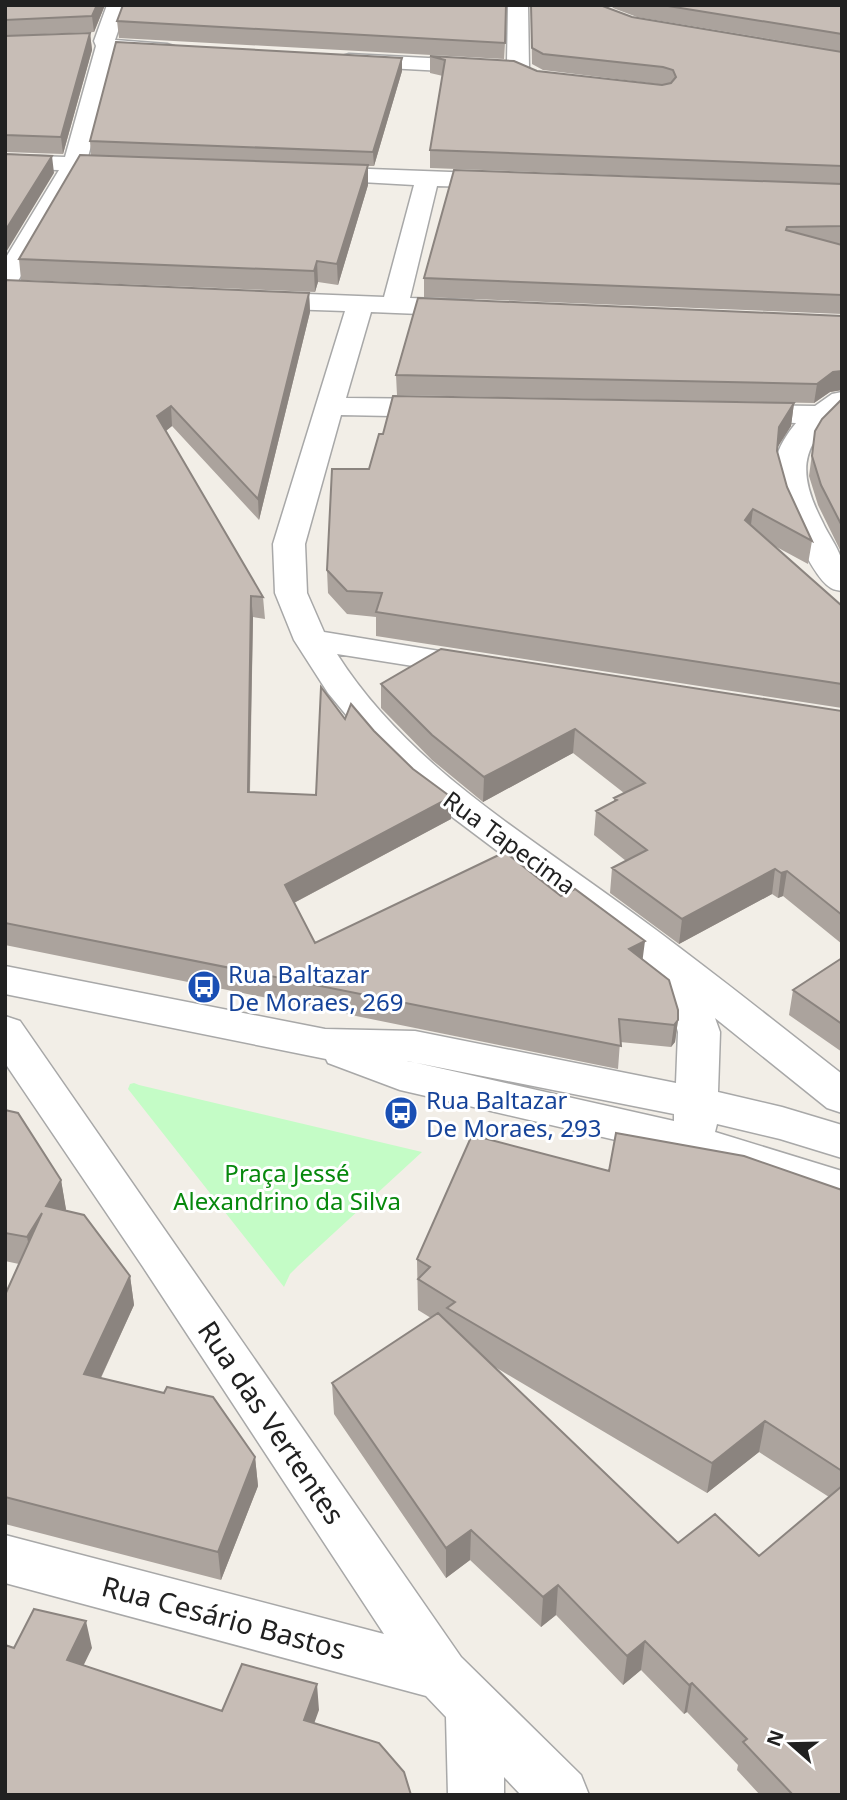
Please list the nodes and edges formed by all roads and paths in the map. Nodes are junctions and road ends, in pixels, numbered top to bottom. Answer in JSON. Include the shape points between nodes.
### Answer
{"nodes":[{"id":1,"x":117,"y":5,"type":"edge"},
{"id":2,"x":518,"y":5,"type":"edge"},
{"id":3,"x":79,"y":42,"type":"edge"},
{"id":4,"x":105,"y":44,"type":"junction"},
{"id":5,"x":188,"y":51,"type":"edge"},
{"id":6,"x":326,"y":58,"type":"edge"},
{"id":7,"x":5,"y":162,"type":"edge"},
{"id":8,"x":75,"y":163,"type":"junction"},
{"id":9,"x":144,"y":166,"type":"edge"},
{"id":10,"x":297,"y":173,"type":"edge"},
{"id":11,"x":427,"y":179,"type":"junction"},
{"id":12,"x":533,"y":182,"type":"edge"},
{"id":13,"x":5,"y":281,"type":"edge"},
{"id":14,"x":5,"y":289,"type":"edge"},
{"id":15,"x":33,"y":290,"type":"edge"},
{"id":16,"x":237,"y":299,"type":"edge"},
{"id":17,"x":360,"y":304,"type":"junction"},
{"id":18,"x":395,"y":305,"type":"junction"},
{"id":19,"x":488,"y":309,"type":"edge"},
{"id":20,"x":842,"y":400,"type":"edge"},
{"id":21,"x":331,"y":406,"type":"junction"},
{"id":22,"x":464,"y":408,"type":"edge"},
{"id":23,"x":721,"y":413,"type":"edge"},
{"id":24,"x":816,"y":415,"type":"junction"},
{"id":25,"x":842,"y":581,"type":"edge"},
{"id":26,"x":312,"y":640,"type":"junction"},
{"id":27,"x":501,"y":669,"type":"edge"},
{"id":28,"x":650,"y":945,"type":"junction"},
{"id":29,"x":5,"y":980,"type":"edge"},
{"id":30,"x":5,"y":1031,"type":"edge"},
{"id":31,"x":842,"y":1097,"type":"edge"},
{"id":32,"x":695,"y":1122,"type":"junction"},
{"id":33,"x":842,"y":1142,"type":"edge"},
{"id":34,"x":842,"y":1188,"type":"edge"},
{"id":35,"x":5,"y":1559,"type":"edge"},
{"id":36,"x":458,"y":1691,"type":"junction"},
{"id":37,"x":475,"y":1795,"type":"edge"},
{"id":38,"x":561,"y":1795,"type":"edge"}],
"edges":[{"from":1,"to":4,"type":"street"},
{"from":2,"to":6,"type":"street","via":[[527,74]]},
{"from":3,"to":4,"type":"street"},
{"from":4,"to":5,"type":"street"},
{"from":4,"to":8,"type":"street"},
{"from":7,"to":8,"type":"street"},
{"from":8,"to":9,"type":"street"},
{"from":8,"to":13,"type":"street"},
{"from":10,"to":11,"type":"street"},
{"from":11,"to":12,"type":"street"},
{"from":11,"to":18,"type":"street"},
{"from":14,"to":15,"type":"street"},
{"from":16,"to":17,"type":"street"},
{"from":17,"to":18,"type":"street"},
{"from":17,"to":21,"type":"street","name":"Rua Tapecima"},
{"from":18,"to":19,"type":"street"},
{"from":20,"to":24,"type":"street"},
{"from":21,"to":22,"type":"street"},
{"from":21,"to":26,"type":"street","name":"Rua Tapecima","via":[[289,544],[291,593]]},
{"from":23,"to":24,"type":"street"},
{"from":24,"to":25,"type":"street","via":[[792,447],[788,479],[831,569]]},
{"from":26,"to":27,"type":"street"},
{"from":26,"to":28,"type":"street","name":"Rua Tapecima","via":[[340,686],[428,782]]},
{"from":28,"to":31,"type":"street","name":"Rua Tapecima"},
{"from":28,"to":32,"type":"street","name":"Rua Tapecima","via":[[686,992],[699,1032]]},
{"from":29,"to":32,"type":"street","via":[[325,1044],[411,1078]]},
{"from":30,"to":36,"type":"street","name":"Rua das Vertentes"},
{"from":32,"to":33,"type":"street","via":[[782,1123]]},
{"from":32,"to":34,"type":"street"},
{"from":35,"to":36,"type":"street","name":"Rua Cesário Bastos"},
{"from":36,"to":37,"type":"street"},
{"from":36,"to":38,"type":"street","name":"Rua das Vertentes"}]}
